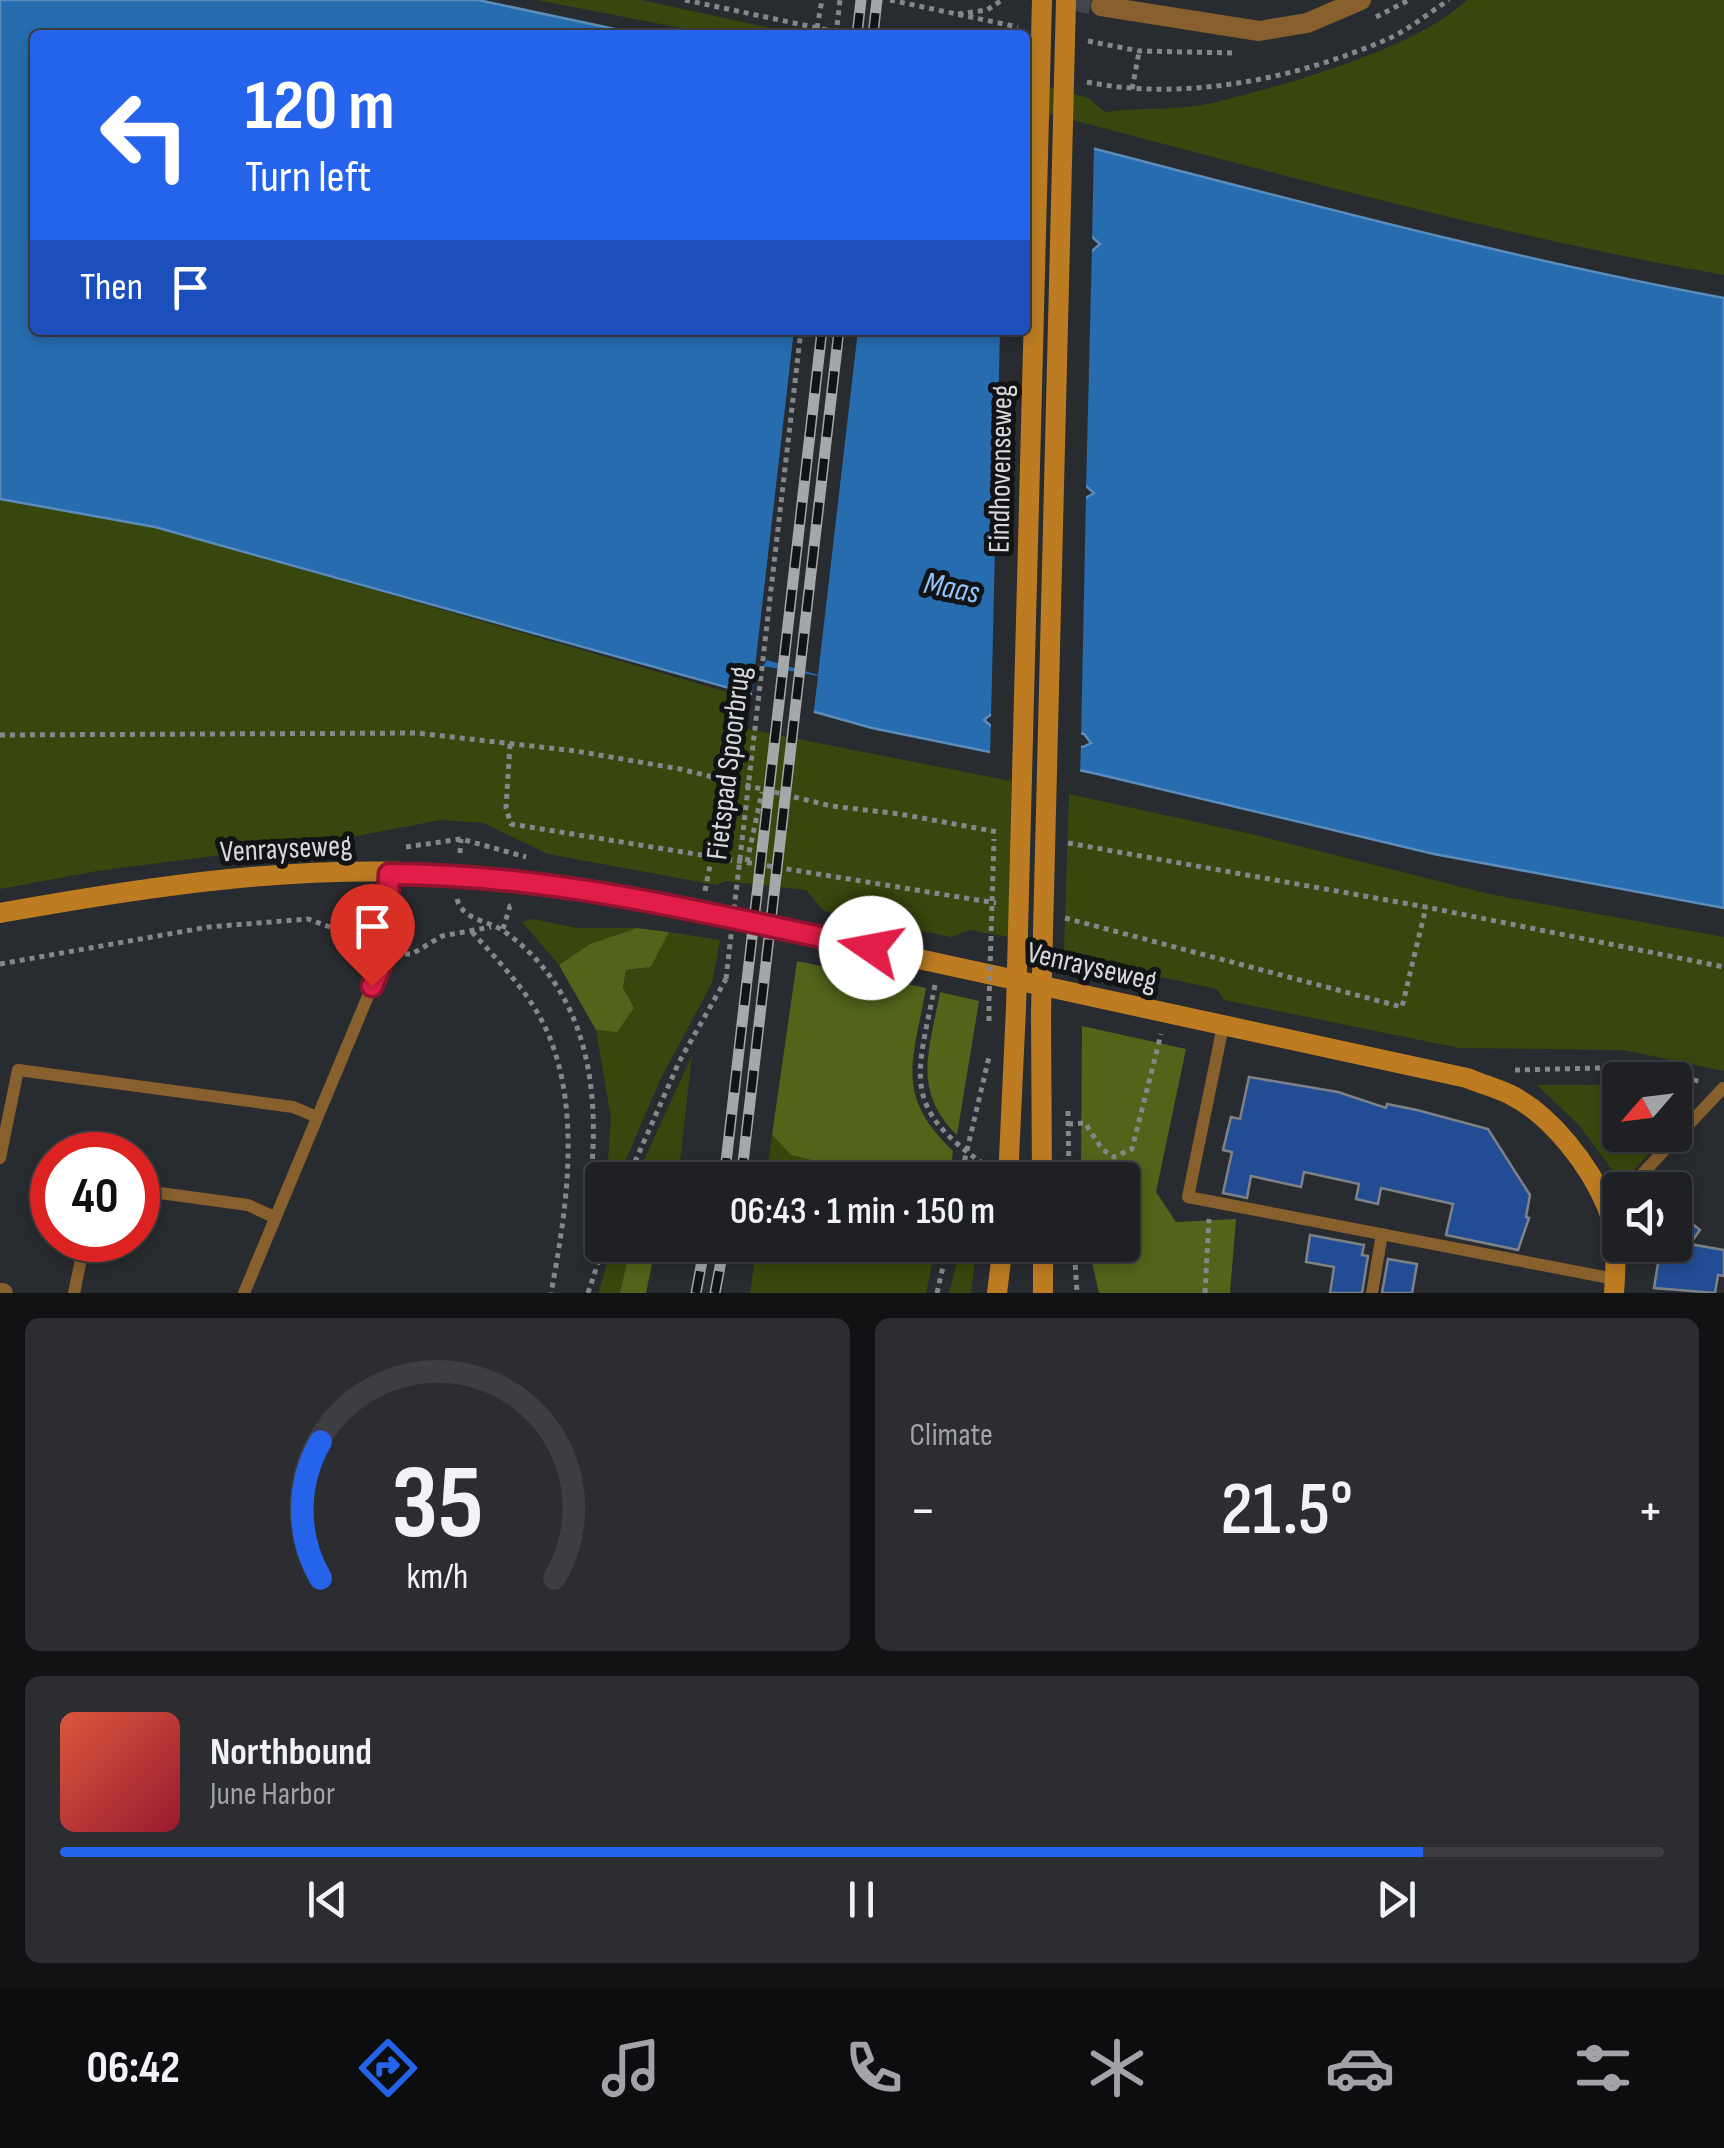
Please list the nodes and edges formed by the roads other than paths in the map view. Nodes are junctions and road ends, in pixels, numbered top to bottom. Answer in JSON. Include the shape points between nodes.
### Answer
{"nodes":[{"id":1,"x":1042,"y":0,"type":"edge"},
{"id":2,"x":1066,"y":0,"type":"edge"},
{"id":3,"x":1361,"y":0,"type":"edge"},
{"id":4,"x":1102,"y":6,"type":"dead end"},
{"id":5,"x":1161,"y":8,"type":"edge"},
{"id":6,"x":389,"y":874,"type":"junction"},
{"id":7,"x":0,"y":912,"type":"edge"},
{"id":8,"x":1223,"y":1026,"type":"junction"},
{"id":9,"x":1724,"y":1088,"type":"edge"},
{"id":10,"x":316,"y":1117,"type":"junction"},
{"id":11,"x":0,"y":1158,"type":"edge"},
{"id":12,"x":1001,"y":1162,"type":"edge"},
{"id":13,"x":1042,"y":1162,"type":"edge"},
{"id":14,"x":1643,"y":1172,"type":"edge"},
{"id":15,"x":1602,"y":1188,"type":"edge"},
{"id":16,"x":160,"y":1193,"type":"edge"},
{"id":17,"x":274,"y":1217,"type":"junction"},
{"id":18,"x":1382,"y":1234,"type":"junction"},
{"id":19,"x":80,"y":1262,"type":"edge"},
{"id":20,"x":1001,"y":1262,"type":"edge"},
{"id":21,"x":1042,"y":1262,"type":"edge"},
{"id":22,"x":1614,"y":1286,"type":"edge"},
{"id":23,"x":74,"y":1293,"type":"edge"},
{"id":24,"x":244,"y":1293,"type":"edge"},
{"id":25,"x":997,"y":1293,"type":"edge"},
{"id":26,"x":1043,"y":1293,"type":"edge"},
{"id":27,"x":1372,"y":1293,"type":"edge"}],
"edges":[{"from":1,"to":12,"type":"main road","name":"Eindhovenseweg","bridge":true,"via":[[1016,1008]]},
{"from":2,"to":13,"type":"main road","name":"Eindhovenseweg","bridge":true},
{"from":3,"to":5,"type":"street","via":[[1279,30],[1238,30]]},
{"from":4,"to":5,"type":"street"},
{"from":6,"to":7,"type":"main road","name":"Venrayseweg","via":[[130,889]]},
{"from":6,"to":8,"type":"main road","name":"Venrayseweg","via":[[592,890]]},
{"from":6,"to":10,"type":"lane","via":[[386,953]]},
{"from":8,"to":15,"type":"main road","name":"Venrayseweg","via":[[1467,1078],[1514,1096],[1550,1126]]},
{"from":8,"to":18,"type":"lane","name":"Venrayseweg","via":[[1188,1196]]},
{"from":9,"to":14,"type":"lane"},
{"from":10,"to":11,"type":"lane","via":[[293,1107],[18,1070]]},
{"from":10,"to":17,"type":"lane"},
{"from":16,"to":17,"type":"lane","via":[[248,1206]]},
{"from":17,"to":24,"type":"lane"},
{"from":18,"to":22,"type":"lane","name":"Venrayseweg"},
{"from":18,"to":27,"type":"lane"},
{"from":19,"to":23,"type":"lane"},
{"from":20,"to":25,"type":"main road"},
{"from":21,"to":26,"type":"main road"}]}
